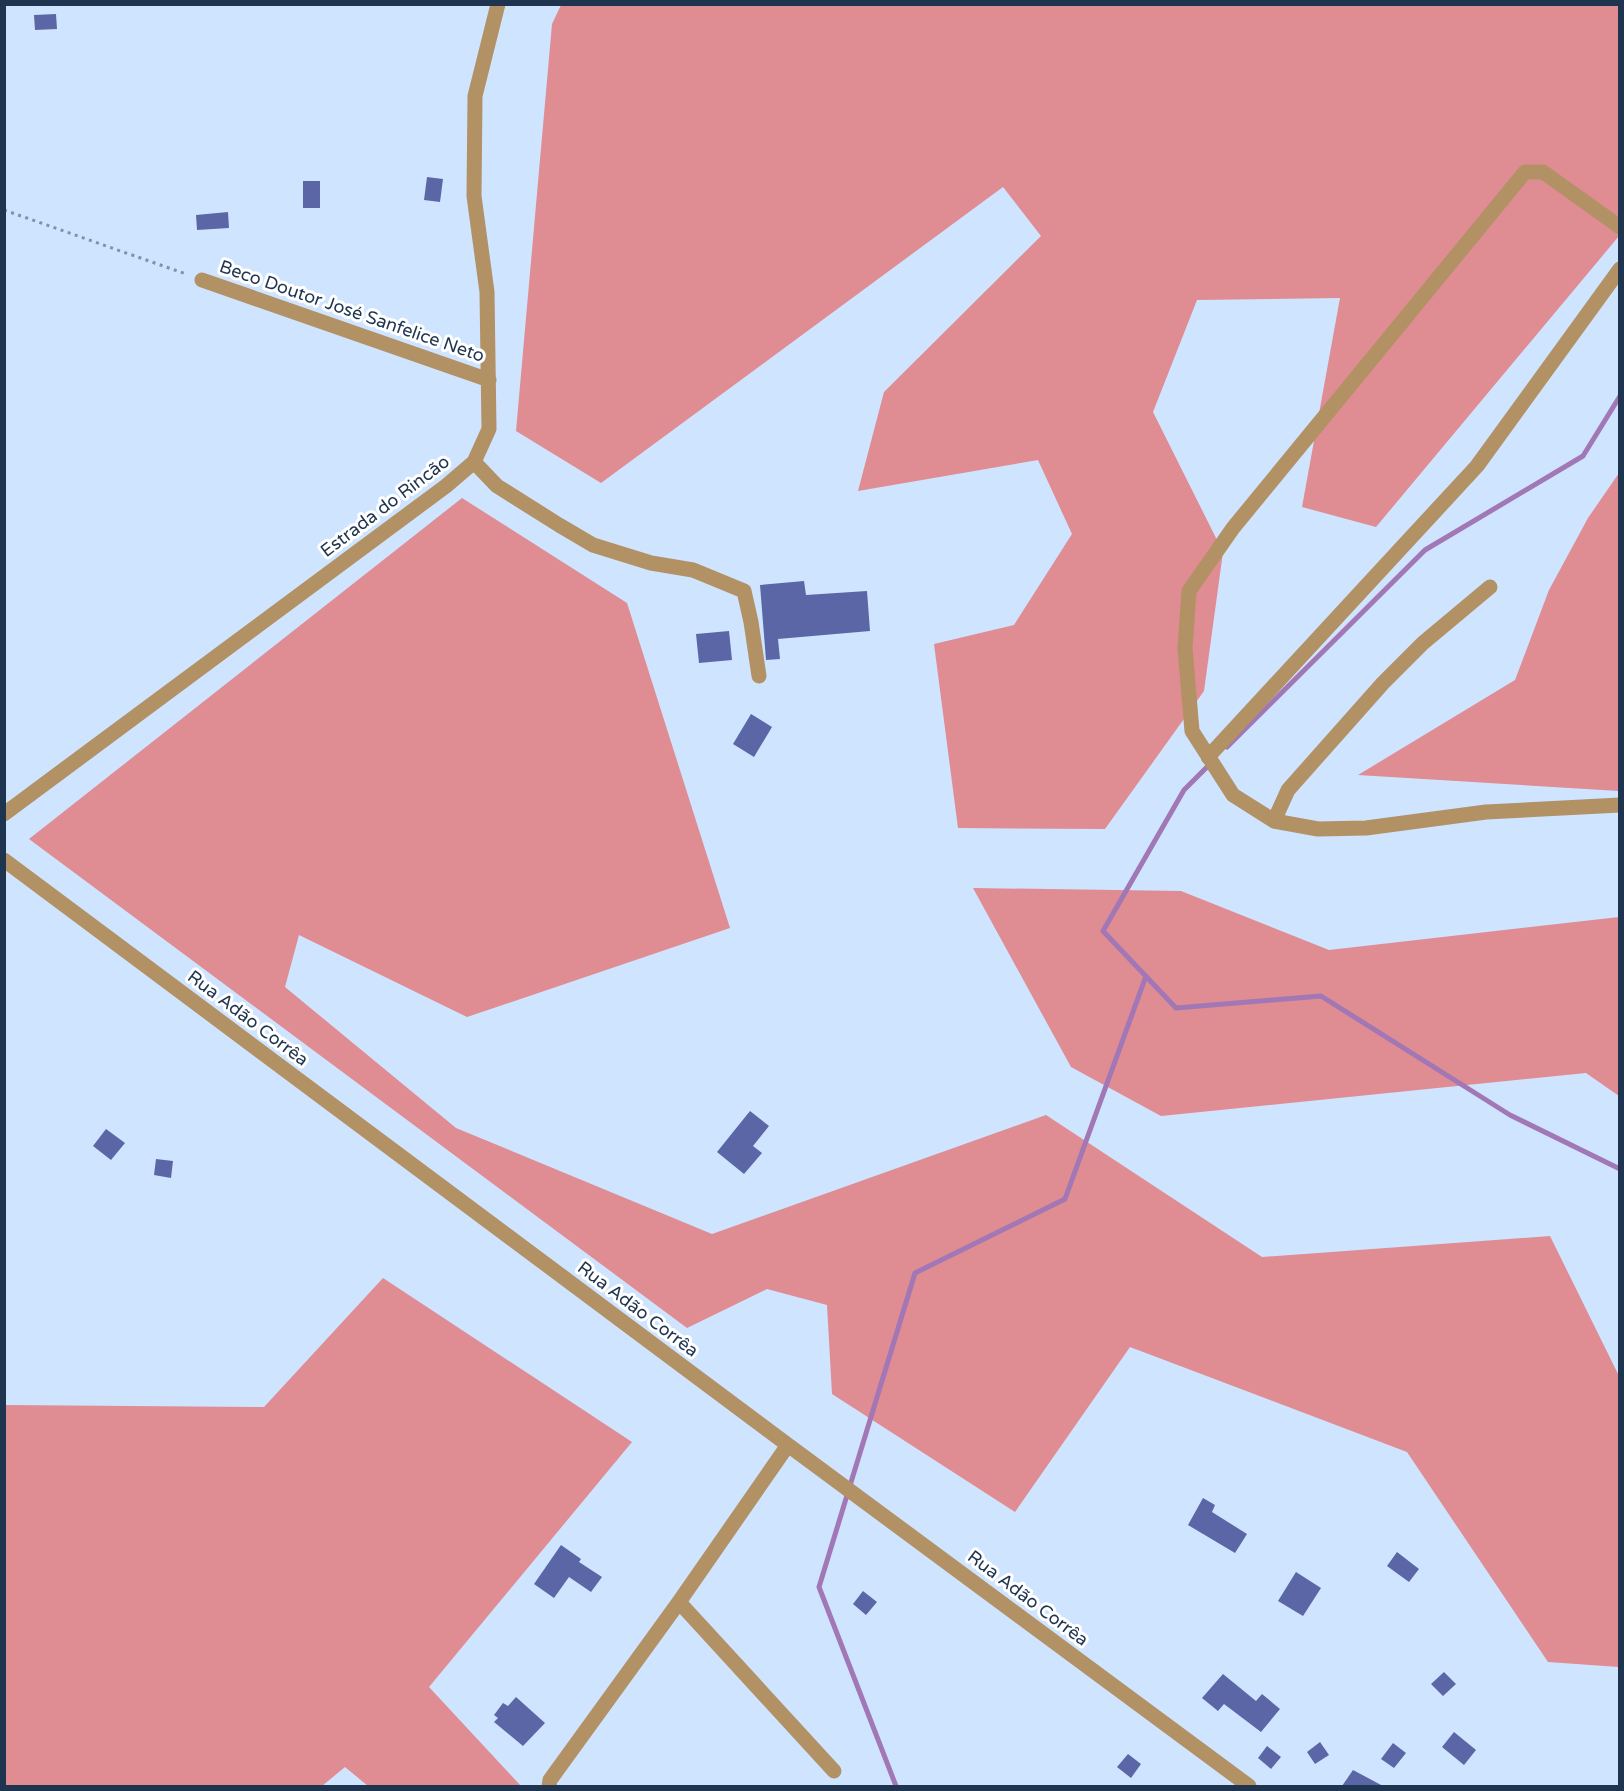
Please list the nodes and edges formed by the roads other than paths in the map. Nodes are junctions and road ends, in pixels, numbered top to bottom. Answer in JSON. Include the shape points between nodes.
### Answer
{"nodes":[{"id":1,"x":498,"y":4,"type":"edge"},
{"id":2,"x":1620,"y":226,"type":"edge"},
{"id":3,"x":1620,"y":268,"type":"edge"},
{"id":4,"x":202,"y":280,"type":"road end"},
{"id":5,"x":489,"y":380,"type":"junction"},
{"id":6,"x":474,"y":462,"type":"junction"},
{"id":7,"x":1490,"y":587,"type":"dead end"},
{"id":8,"x":759,"y":676,"type":"dead end"},
{"id":9,"x":1208,"y":757,"type":"junction"},
{"id":10,"x":1620,"y":805,"type":"edge"},
{"id":11,"x":4,"y":814,"type":"edge"},
{"id":12,"x":1274,"y":821,"type":"junction"},
{"id":13,"x":4,"y":860,"type":"edge"},
{"id":14,"x":788,"y":1445,"type":"junction"},
{"id":15,"x":679,"y":1602,"type":"junction"},
{"id":16,"x":834,"y":1771,"type":"dead end"},
{"id":17,"x":549,"y":1786,"type":"edge"},
{"id":18,"x":1249,"y":1786,"type":"edge"}],
"edges":[{"from":1,"to":5,"type":"street","name":"Estrada do Rincão","via":[[475,96],[474,196],[487,292]]},
{"from":2,"to":9,"type":"street","via":[[1543,172],[1525,172],[1233,528],[1189,591],[1185,648],[1192,730]]},
{"from":3,"to":9,"type":"street","via":[[1478,466]]},
{"from":4,"to":5,"type":"street","name":"Beco Doutor José Sanfelice Neto"},
{"from":5,"to":6,"type":"street","name":"Estrada do Rincão","via":[[489,429]]},
{"from":6,"to":8,"type":"street","via":[[497,486],[593,545],[651,563],[693,570],[744,591]]},
{"from":6,"to":11,"type":"street","name":"Estrada do Rincão"},
{"from":7,"to":12,"type":"street","via":[[1423,643],[1383,683],[1288,790]]},
{"from":9,"to":12,"type":"street","via":[[1233,795]]},
{"from":10,"to":12,"type":"street","via":[[1486,812],[1366,828],[1318,829]]},
{"from":13,"to":14,"type":"street","name":"Rua Adão Corrêa"},
{"from":14,"to":15,"type":"street"},
{"from":14,"to":18,"type":"street","name":"Rua Adão Corrêa"},
{"from":15,"to":16,"type":"street"},
{"from":15,"to":17,"type":"street"}]}
